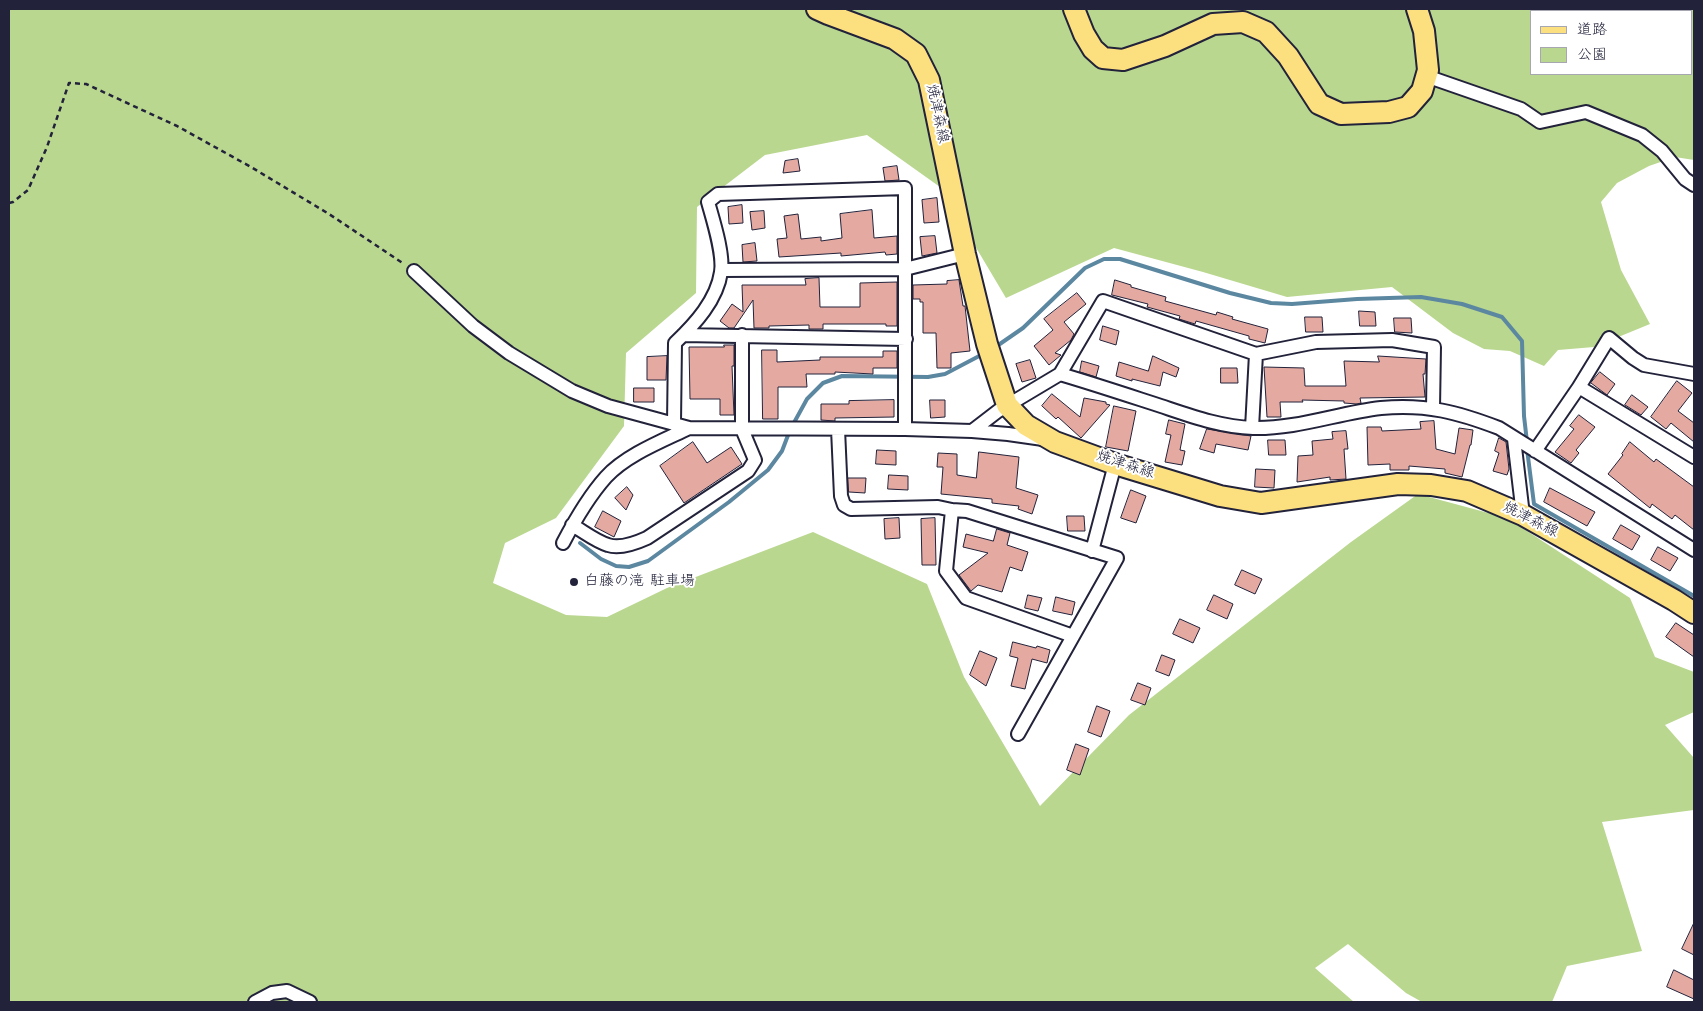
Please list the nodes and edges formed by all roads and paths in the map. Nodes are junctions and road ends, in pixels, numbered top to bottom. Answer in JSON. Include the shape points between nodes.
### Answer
{"nodes":[{"id":1,"x":817,"y":9,"type":"edge"},
{"id":2,"x":1074,"y":9,"type":"edge"},
{"id":3,"x":1418,"y":9,"type":"edge"},
{"id":4,"x":1426,"y":76,"type":"junction"},
{"id":5,"x":1694,"y":185,"type":"edge"},
{"id":6,"x":9,"y":203,"type":"edge"},
{"id":7,"x":965,"y":254,"type":"junction"},
{"id":8,"x":905,"y":269,"type":"junction"},
{"id":9,"x":722,"y":270,"type":"junction"},
{"id":10,"x":414,"y":271,"type":"joint"},
{"id":11,"x":683,"y":335,"type":"junction"},
{"id":12,"x":742,"y":335,"type":"junction"},
{"id":13,"x":906,"y":339,"type":"junction"},
{"id":14,"x":1256,"y":354,"type":"junction"},
{"id":15,"x":1060,"y":374,"type":"junction"},
{"id":16,"x":1694,"y":374,"type":"edge"},
{"id":17,"x":1579,"y":387,"type":"junction"},
{"id":18,"x":1008,"y":405,"type":"junction"},
{"id":19,"x":1433,"y":408,"type":"junction"},
{"id":20,"x":674,"y":423,"type":"junction"},
{"id":21,"x":689,"y":428,"type":"junction"},
{"id":22,"x":1252,"y":428,"type":"junction"},
{"id":23,"x":742,"y":429,"type":"junction"},
{"id":24,"x":838,"y":429,"type":"junction"},
{"id":25,"x":904,"y":429,"type":"junction"},
{"id":26,"x":972,"y":432,"type":"junction"},
{"id":27,"x":1514,"y":439,"type":"junction"},
{"id":28,"x":1055,"y":442,"type":"junction"},
{"id":29,"x":1534,"y":451,"type":"junction"},
{"id":30,"x":1694,"y":457,"type":"edge"},
{"id":31,"x":1115,"y":464,"type":"junction"},
{"id":32,"x":952,"y":510,"type":"junction"},
{"id":33,"x":1523,"y":516,"type":"junction"},
{"id":34,"x":572,"y":525,"type":"junction"},
{"id":35,"x":563,"y":542,"type":"dead end"},
{"id":36,"x":1694,"y":550,"type":"edge"},
{"id":37,"x":1092,"y":551,"type":"junction"},
{"id":38,"x":1694,"y":614,"type":"edge"},
{"id":39,"x":1073,"y":636,"type":"junction"},
{"id":40,"x":1018,"y":734,"type":"dead end"},
{"id":41,"x":255,"y":1002,"type":"edge"},
{"id":42,"x":310,"y":1002,"type":"edge"}],
"edges":[{"from":1,"to":7,"type":"main road","name":"焼津森線","via":[[895,38],[916,54],[929,80]]},
{"from":2,"to":4,"type":"main road","via":[[1092,49],[1103,58],[1123,60],[1166,46],[1213,24],[1243,22],[1266,32],[1288,56],[1319,104],[1341,114],[1390,112],[1408,107],[1422,91]]},
{"from":3,"to":4,"type":"main road","via":[[1424,31]]},
{"from":4,"to":5,"type":"street","via":[[1521,109],[1540,122],[1586,112],[1642,135]]},
{"from":6,"to":10,"type":"path","via":[[28,190],[69,83],[86,84],[177,126],[252,167]]},
{"from":7,"to":8,"type":"street"},
{"from":7,"to":18,"type":"main road","name":"焼津森線","via":[[990,352]]},
{"from":8,"to":9,"type":"street"},
{"from":8,"to":9,"type":"street","via":[[905,188],[718,194],[708,202],[718,238]]},
{"from":8,"to":13,"type":"street"},
{"from":9,"to":11,"type":"street","via":[[711,302]]},
{"from":10,"to":20,"type":"street","via":[[473,326],[572,391],[608,406]]},
{"from":11,"to":12,"type":"street"},
{"from":11,"to":20,"type":"street","via":[[675,343]]},
{"from":12,"to":13,"type":"street"},
{"from":12,"to":23,"type":"street"},
{"from":13,"to":25,"type":"street"},
{"from":14,"to":15,"type":"street","via":[[1103,301]]},
{"from":14,"to":19,"type":"street","via":[[1316,342],[1392,340],[1434,346]]},
{"from":14,"to":22,"type":"street"},
{"from":15,"to":18,"type":"street"},
{"from":15,"to":22,"type":"street","via":[[1198,418]]},
{"from":16,"to":17,"type":"street","via":[[1644,365],[1609,338]]},
{"from":17,"to":29,"type":"street"},
{"from":17,"to":30,"type":"street"},
{"from":18,"to":26,"type":"street"},
{"from":18,"to":28,"type":"main road","name":"焼津森線","via":[[1026,425]]},
{"from":19,"to":22,"type":"street","via":[[1379,409],[1284,427]]},
{"from":19,"to":27,"type":"street","via":[[1499,428]]},
{"from":20,"to":21,"type":"street"},
{"from":21,"to":23,"type":"street"},
{"from":21,"to":34,"type":"street","via":[[630,458],[606,476]]},
{"from":23,"to":24,"type":"street"},
{"from":23,"to":34,"type":"street","via":[[754,460],[748,472],[647,538],[629,544],[608,545]]},
{"from":24,"to":25,"type":"street"},
{"from":24,"to":32,"type":"street","via":[[844,505],[851,509],[938,507]]},
{"from":25,"to":26,"type":"street"},
{"from":26,"to":28,"type":"street"},
{"from":27,"to":29,"type":"street"},
{"from":27,"to":33,"type":"street"},
{"from":28,"to":31,"type":"main road","name":"焼津森線"},
{"from":29,"to":36,"type":"street"},
{"from":31,"to":33,"type":"main road","name":"焼津森線","via":[[1220,496],[1261,503],[1398,484],[1431,484],[1467,490]]},
{"from":31,"to":37,"type":"street"},
{"from":32,"to":37,"type":"street","via":[[968,511]]},
{"from":32,"to":39,"type":"street","via":[[946,571],[966,598]]},
{"from":33,"to":38,"type":"main road","name":"焼津森線"},
{"from":34,"to":35,"type":"street"},
{"from":37,"to":39,"type":"street","via":[[1117,558]]},
{"from":39,"to":40,"type":"street"},
{"from":41,"to":42,"type":"street","via":[[272,993],[287,991]]}]}
